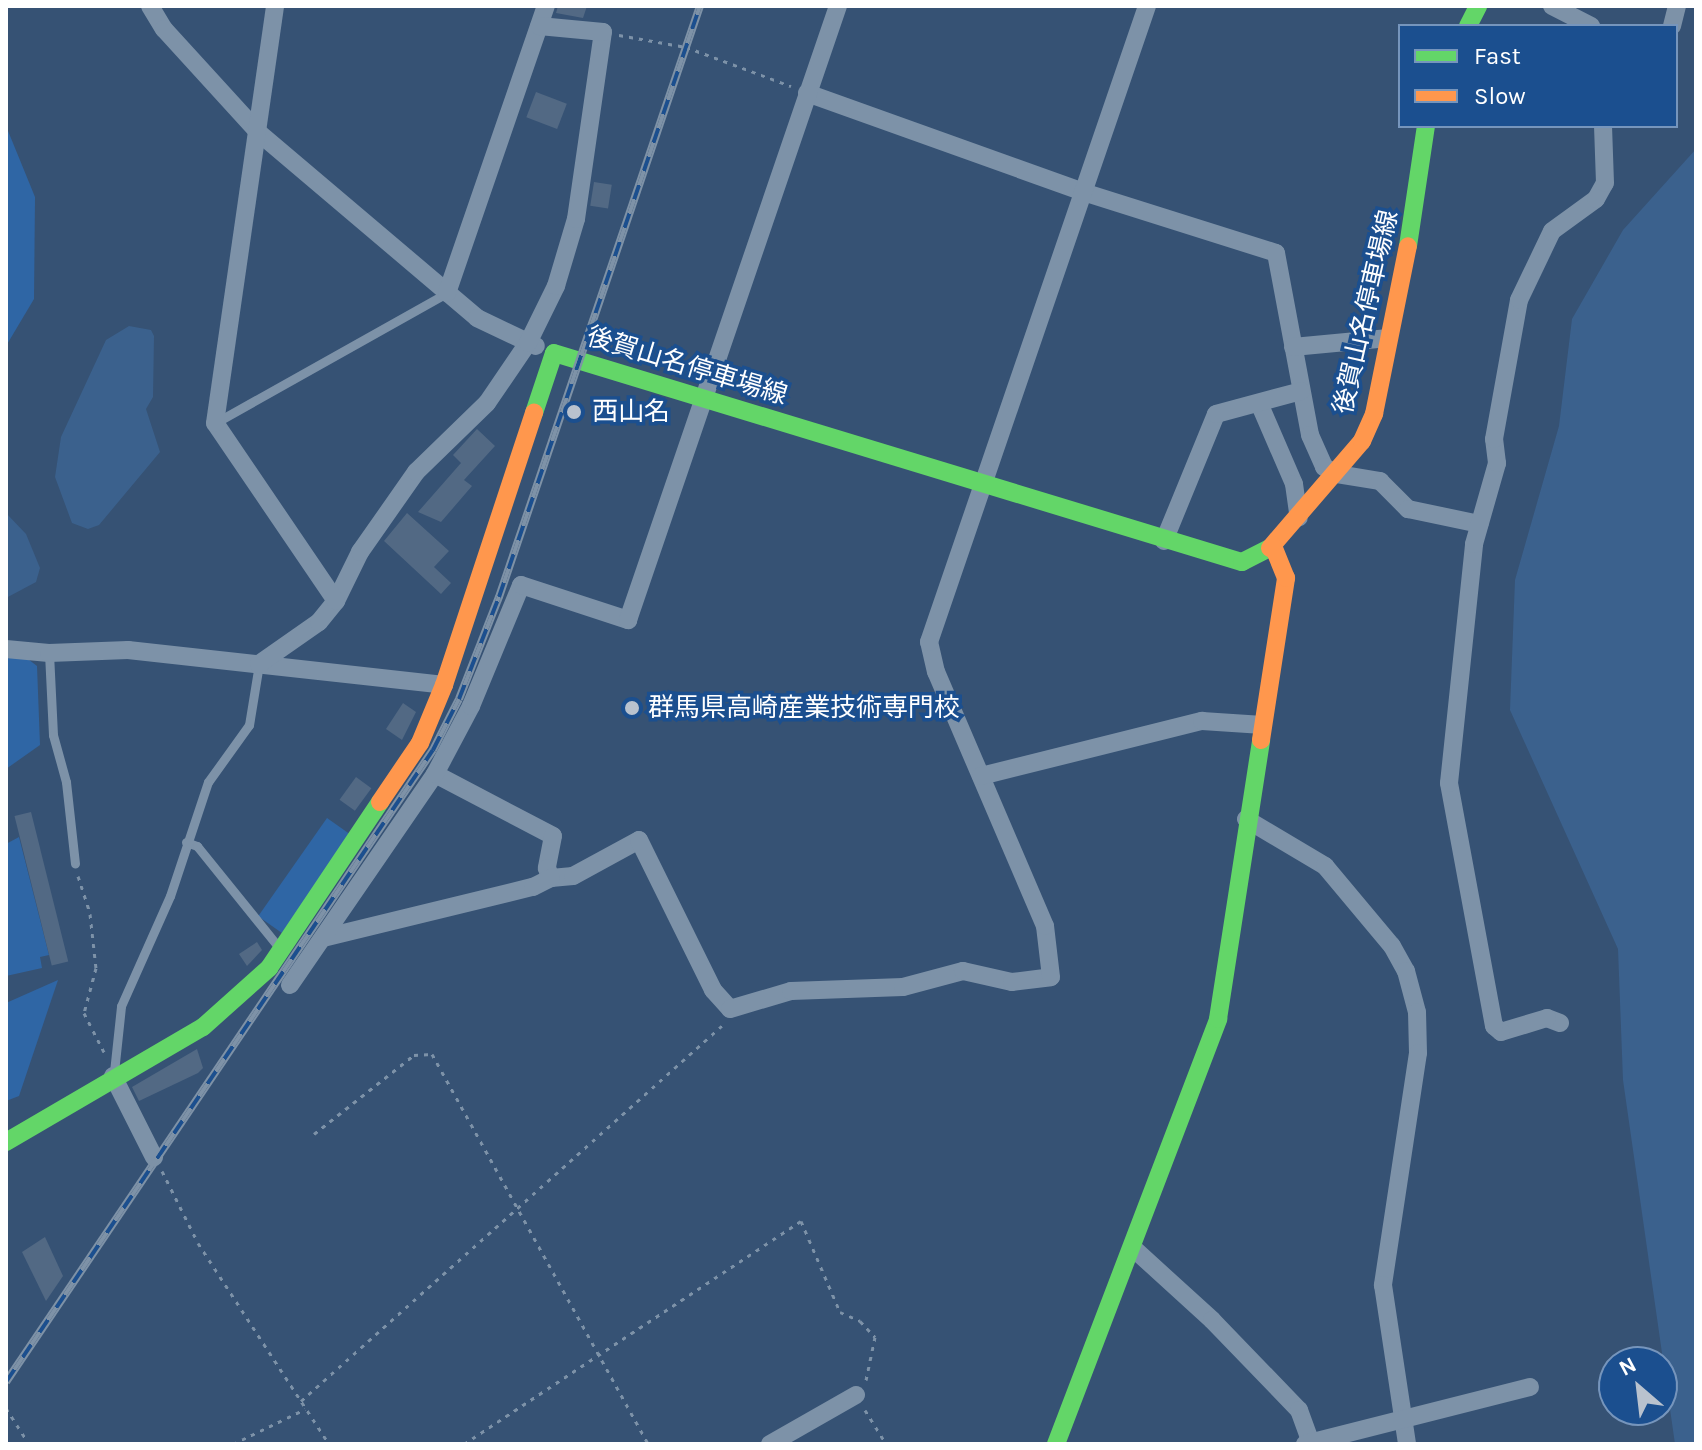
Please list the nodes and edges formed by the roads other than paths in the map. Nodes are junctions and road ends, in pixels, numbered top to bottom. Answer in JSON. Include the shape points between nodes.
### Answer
{"nodes":[{"id":1,"x":150,"y":6,"type":"edge"},
{"id":2,"x":275,"y":6,"type":"edge"},
{"id":3,"x":546,"y":6,"type":"edge"},
{"id":4,"x":838,"y":6,"type":"edge"},
{"id":5,"x":1147,"y":6,"type":"edge"},
{"id":6,"x":1478,"y":6,"type":"edge"},
{"id":7,"x":1552,"y":6,"type":"edge"},
{"id":8,"x":1469,"y":24,"type":"edge"},
{"id":9,"x":1587,"y":24,"type":"edge"},
{"id":10,"x":539,"y":26,"type":"junction"},
{"id":11,"x":807,"y":93,"type":"junction"},
{"id":12,"x":1426,"y":128,"type":"edge"},
{"id":13,"x":1603,"y":128,"type":"edge"},
{"id":14,"x":258,"y":132,"type":"junction"},
{"id":15,"x":1083,"y":192,"type":"junction"},
{"id":16,"x":447,"y":293,"type":"junction"},
{"id":17,"x":1389,"y":338,"type":"junction"},
{"id":18,"x":528,"y":343,"type":"junction"},
{"id":19,"x":1293,"y":347,"type":"junction"},
{"id":20,"x":554,"y":353,"type":"junction"},
{"id":21,"x":1301,"y":391,"type":"junction"},
{"id":22,"x":706,"y":398,"type":"junction"},
{"id":23,"x":1259,"y":403,"type":"junction"},
{"id":24,"x":215,"y":423,"type":"junction"},
{"id":25,"x":1337,"y":474,"type":"junction"},
{"id":26,"x":984,"y":487,"type":"junction"},
{"id":27,"x":1299,"y":518,"type":"junction"},
{"id":28,"x":1479,"y":524,"type":"junction"},
{"id":29,"x":1164,"y":541,"type":"junction"},
{"id":30,"x":1273,"y":546,"type":"junction"},
{"id":31,"x":336,"y":601,"type":"junction"},
{"id":32,"x":6,"y":649,"type":"edge"},
{"id":33,"x":49,"y":653,"type":"junction"},
{"id":34,"x":259,"y":664,"type":"junction"},
{"id":35,"x":444,"y":685,"type":"junction"},
{"id":36,"x":1263,"y":725,"type":"junction"},
{"id":37,"x":435,"y":774,"type":"junction"},
{"id":38,"x":981,"y":776,"type":"junction"},
{"id":39,"x":1246,"y":819,"type":"junction"},
{"id":40,"x":186,"y":842,"type":"junction"},
{"id":41,"x":75,"y":864,"type":"road end"},
{"id":42,"x":551,"y":878,"type":"junction"},
{"id":43,"x":323,"y":938,"type":"junction"},
{"id":44,"x":281,"y":950,"type":"junction"},
{"id":45,"x":290,"y":985,"type":"dead end"},
{"id":46,"x":1560,"y":1023,"type":"dead end"},
{"id":47,"x":114,"y":1072,"type":"junction"},
{"id":48,"x":6,"y":1142,"type":"edge"},
{"id":49,"x":156,"y":1161,"type":"road end"},
{"id":50,"x":1133,"y":1248,"type":"junction"},
{"id":51,"x":1530,"y":1387,"type":"dead end"},
{"id":52,"x":856,"y":1395,"type":"road end"},
{"id":53,"x":1403,"y":1418,"type":"junction"},
{"id":54,"x":1308,"y":1443,"type":"edge"},
{"id":55,"x":770,"y":1444,"type":"edge"},
{"id":56,"x":1056,"y":1444,"type":"edge"},
{"id":57,"x":1407,"y":1444,"type":"edge"}],
"edges":[{"from":1,"to":14,"type":"street","via":[[164,29]]},
{"from":2,"to":14,"type":"street"},
{"from":3,"to":10,"type":"street"},
{"from":4,"to":11,"type":"street"},
{"from":5,"to":15,"type":"street"},
{"from":6,"to":8,"type":"main road"},
{"from":7,"to":9,"type":"street"},
{"from":10,"to":16,"type":"street"},
{"from":10,"to":18,"type":"street","via":[[603,32],[576,219],[556,286]]},
{"from":11,"to":15,"type":"street"},
{"from":11,"to":22,"type":"street"},
{"from":12,"to":17,"type":"main road","name":"後賀山名停車場線","via":[[1418,197]]},
{"from":13,"to":28,"type":"street","via":[[1605,183],[1596,199],[1552,231],[1519,300],[1494,439],[1497,463]]},
{"from":14,"to":16,"type":"street"},
{"from":14,"to":24,"type":"street"},
{"from":15,"to":19,"type":"street","via":[[1276,253]]},
{"from":15,"to":26,"type":"street"},
{"from":16,"to":18,"type":"street","via":[[477,318]]},
{"from":16,"to":24,"type":"lane"},
{"from":17,"to":19,"type":"street"},
{"from":17,"to":25,"type":"main road","name":"後賀山名停車場線","via":[[1374,414]]},
{"from":18,"to":20,"type":"street"},
{"from":18,"to":31,"type":"street","via":[[487,403],[416,472],[360,552]]},
{"from":19,"to":21,"type":"street"},
{"from":20,"to":22,"type":"main road","name":"後賀山名停車場線"},
{"from":20,"to":35,"type":"main road","name":"後賀山名停車場線"},
{"from":21,"to":23,"type":"street"},
{"from":21,"to":25,"type":"street","via":[[1310,435],[1324,467]]},
{"from":22,"to":26,"type":"main road","name":"後賀山名停車場線"},
{"from":22,"to":37,"type":"street","via":[[628,620],[521,585],[471,706]]},
{"from":23,"to":27,"type":"street","via":[[1294,484]]},
{"from":23,"to":29,"type":"street","via":[[1216,414]]},
{"from":24,"to":31,"type":"street"},
{"from":25,"to":27,"type":"main road","name":"後賀山名停車場線"},
{"from":25,"to":28,"type":"street","via":[[1380,481],[1408,509]]},
{"from":26,"to":29,"type":"main road","name":"後賀山名停車場線"},
{"from":26,"to":38,"type":"street","via":[[929,642],[936,672]]},
{"from":27,"to":30,"type":"main road","name":"後賀山名停車場線"},
{"from":28,"to":46,"type":"street","via":[[1449,783],[1494,1026],[1501,1032],[1547,1018]]},
{"from":29,"to":30,"type":"main road","name":"後賀山名停車場線","via":[[1242,562]]},
{"from":30,"to":36,"type":"main road","via":[[1286,578]]},
{"from":31,"to":34,"type":"street","via":[[319,622]]},
{"from":32,"to":33,"type":"street"},
{"from":33,"to":34,"type":"street","via":[[128,650]]},
{"from":33,"to":41,"type":"lane","via":[[53,735],[66,782]]},
{"from":34,"to":35,"type":"street"},
{"from":34,"to":40,"type":"lane","via":[[249,725],[208,782]]},
{"from":35,"to":44,"type":"main road","name":"後賀山名停車場線","via":[[420,743]]},
{"from":36,"to":38,"type":"street","via":[[1202,721]]},
{"from":36,"to":39,"type":"main road"},
{"from":37,"to":42,"type":"street","via":[[553,836],[547,868]]},
{"from":37,"to":43,"type":"street"},
{"from":38,"to":42,"type":"street","via":[[1045,926],[1051,977],[1012,982],[963,971],[903,987],[791,991],[730,1009],[713,990],[639,840],[573,876]]},
{"from":39,"to":50,"type":"main road","via":[[1218,1019]]},
{"from":39,"to":53,"type":"street","via":[[1325,866],[1406,971],[1417,1012],[1418,1053],[1383,1285]]},
{"from":40,"to":44,"type":"lane","via":[[197,846]]},
{"from":40,"to":47,"type":"lane","via":[[170,896],[121,1006]]},
{"from":42,"to":43,"type":"street","via":[[533,887]]},
{"from":43,"to":45,"type":"street"},
{"from":44,"to":47,"type":"main road","name":"後賀山名停車場線","via":[[235,1002],[203,1027]]},
{"from":47,"to":48,"type":"main road","name":"後賀山名停車場線"},
{"from":47,"to":49,"type":"street"},
{"from":50,"to":54,"type":"street","via":[[1299,1410]]},
{"from":50,"to":56,"type":"main road"},
{"from":51,"to":53,"type":"street"},
{"from":52,"to":55,"type":"street"},
{"from":53,"to":54,"type":"street"},
{"from":53,"to":57,"type":"street"}]}
